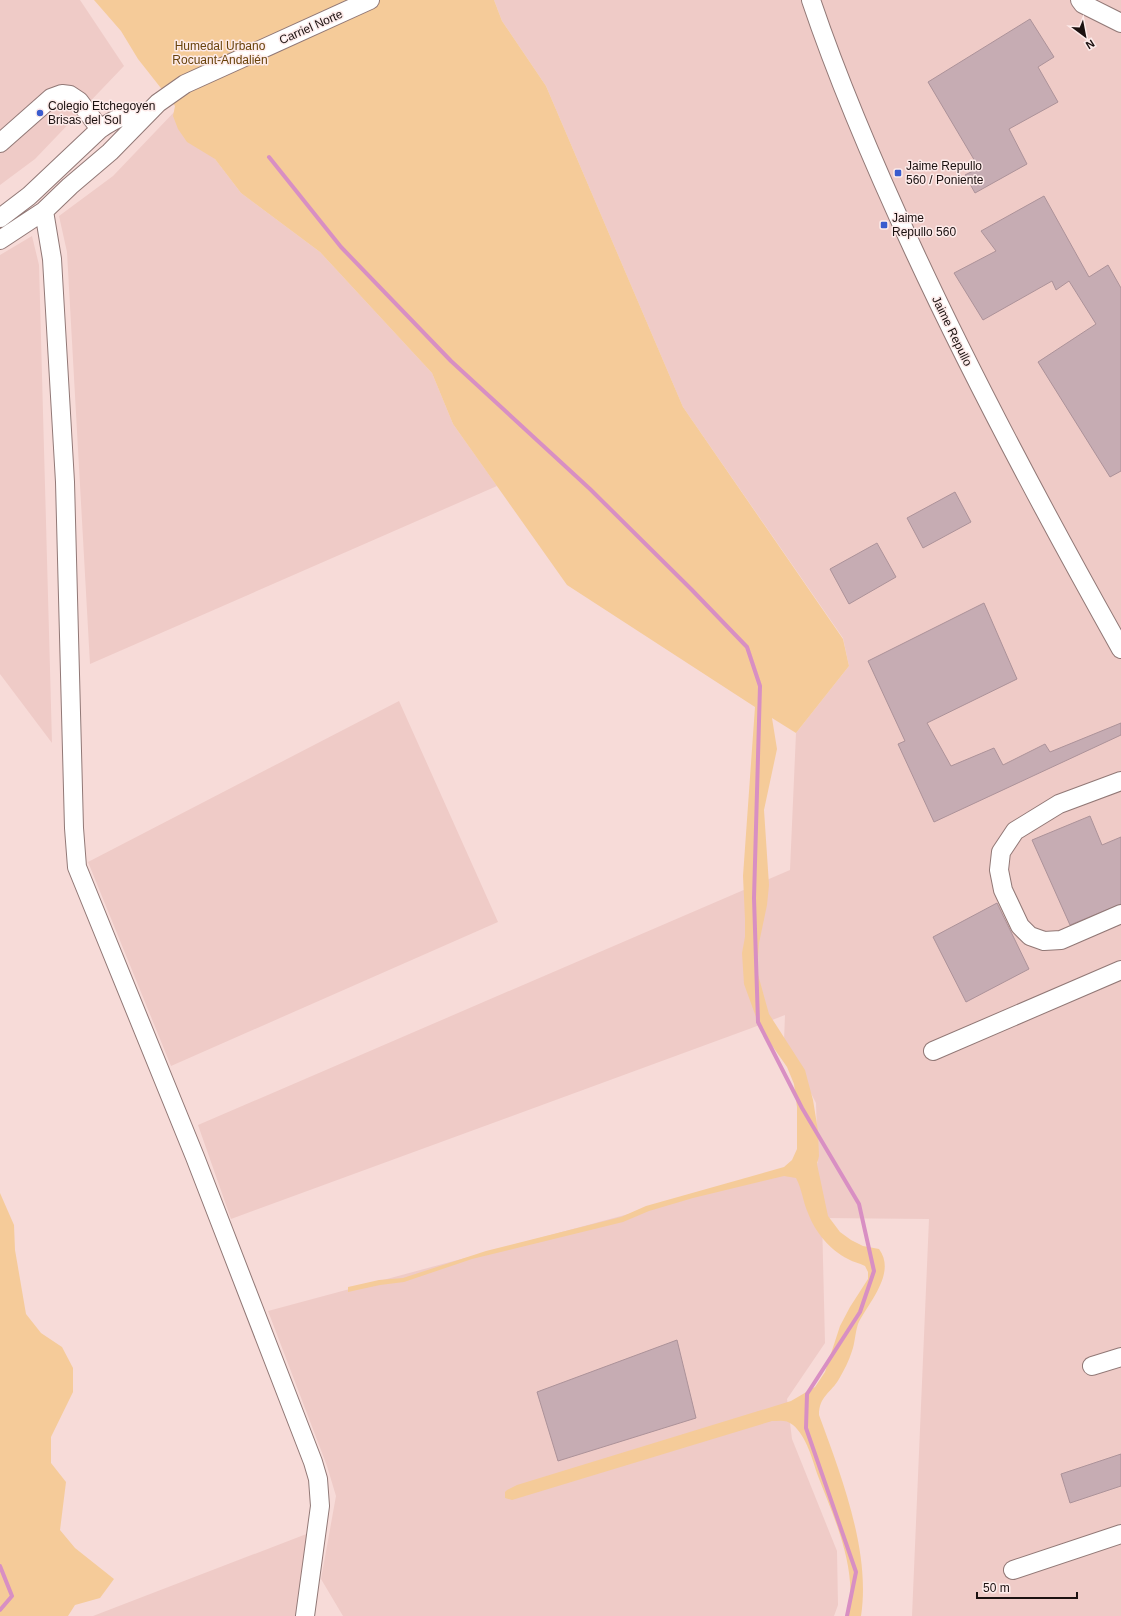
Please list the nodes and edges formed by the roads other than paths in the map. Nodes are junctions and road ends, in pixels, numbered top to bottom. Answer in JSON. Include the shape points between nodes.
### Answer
{"nodes":[{"id":1,"x":370,"y":0,"type":"edge"},
{"id":2,"x":811,"y":0,"type":"edge"},
{"id":3,"x":1080,"y":0,"type":"edge"},
{"id":4,"x":1121,"y":23,"type":"edge"},
{"id":5,"x":148,"y":112,"type":"junction"},
{"id":6,"x":100,"y":129,"type":"junction"},
{"id":7,"x":0,"y":144,"type":"edge"},
{"id":8,"x":44,"y":211,"type":"junction"},
{"id":9,"x":0,"y":218,"type":"edge"},
{"id":10,"x":0,"y":240,"type":"edge"},
{"id":11,"x":1121,"y":649,"type":"edge"},
{"id":12,"x":1121,"y":781,"type":"edge"},
{"id":13,"x":1121,"y":914,"type":"edge"},
{"id":14,"x":1121,"y":970,"type":"edge"},
{"id":15,"x":933,"y":1051,"type":"dead end"},
{"id":16,"x":1121,"y":1357,"type":"edge"},
{"id":17,"x":1092,"y":1366,"type":"dead end"},
{"id":18,"x":1121,"y":1534,"type":"edge"},
{"id":19,"x":1013,"y":1570,"type":"dead end"},
{"id":20,"x":305,"y":1616,"type":"edge"}],
"edges":[{"from":1,"to":5,"type":"street","name":"Carriel Norte","via":[[202,75],[168,95]]},
{"from":2,"to":11,"type":"street","name":"Jaime Repullo","via":[[850,106],[934,294],[1033,490]]},
{"from":3,"to":4,"type":"street","via":[[1083,4]]},
{"from":5,"to":6,"type":"street","via":[[120,116]]},
{"from":5,"to":8,"type":"street","name":"Carriel Norte","via":[[110,152]]},
{"from":6,"to":7,"type":"street","via":[[79,101],[70,95],[62,94],[51,98]]},
{"from":6,"to":9,"type":"street","via":[[29,196]]},
{"from":8,"to":10,"type":"street","name":"Carriel Norte"},
{"from":8,"to":20,"type":"street","via":[[52,259],[64,474],[77,867],[195,1157],[313,1462],[318,1479],[320,1506]]},
{"from":12,"to":13,"type":"street","via":[[1059,804],[1016,831],[1001,852],[999,870],[1003,890],[1020,926],[1030,936],[1044,941],[1061,940]]},
{"from":14,"to":15,"type":"street"},
{"from":16,"to":17,"type":"street"},
{"from":18,"to":19,"type":"street"}]}
